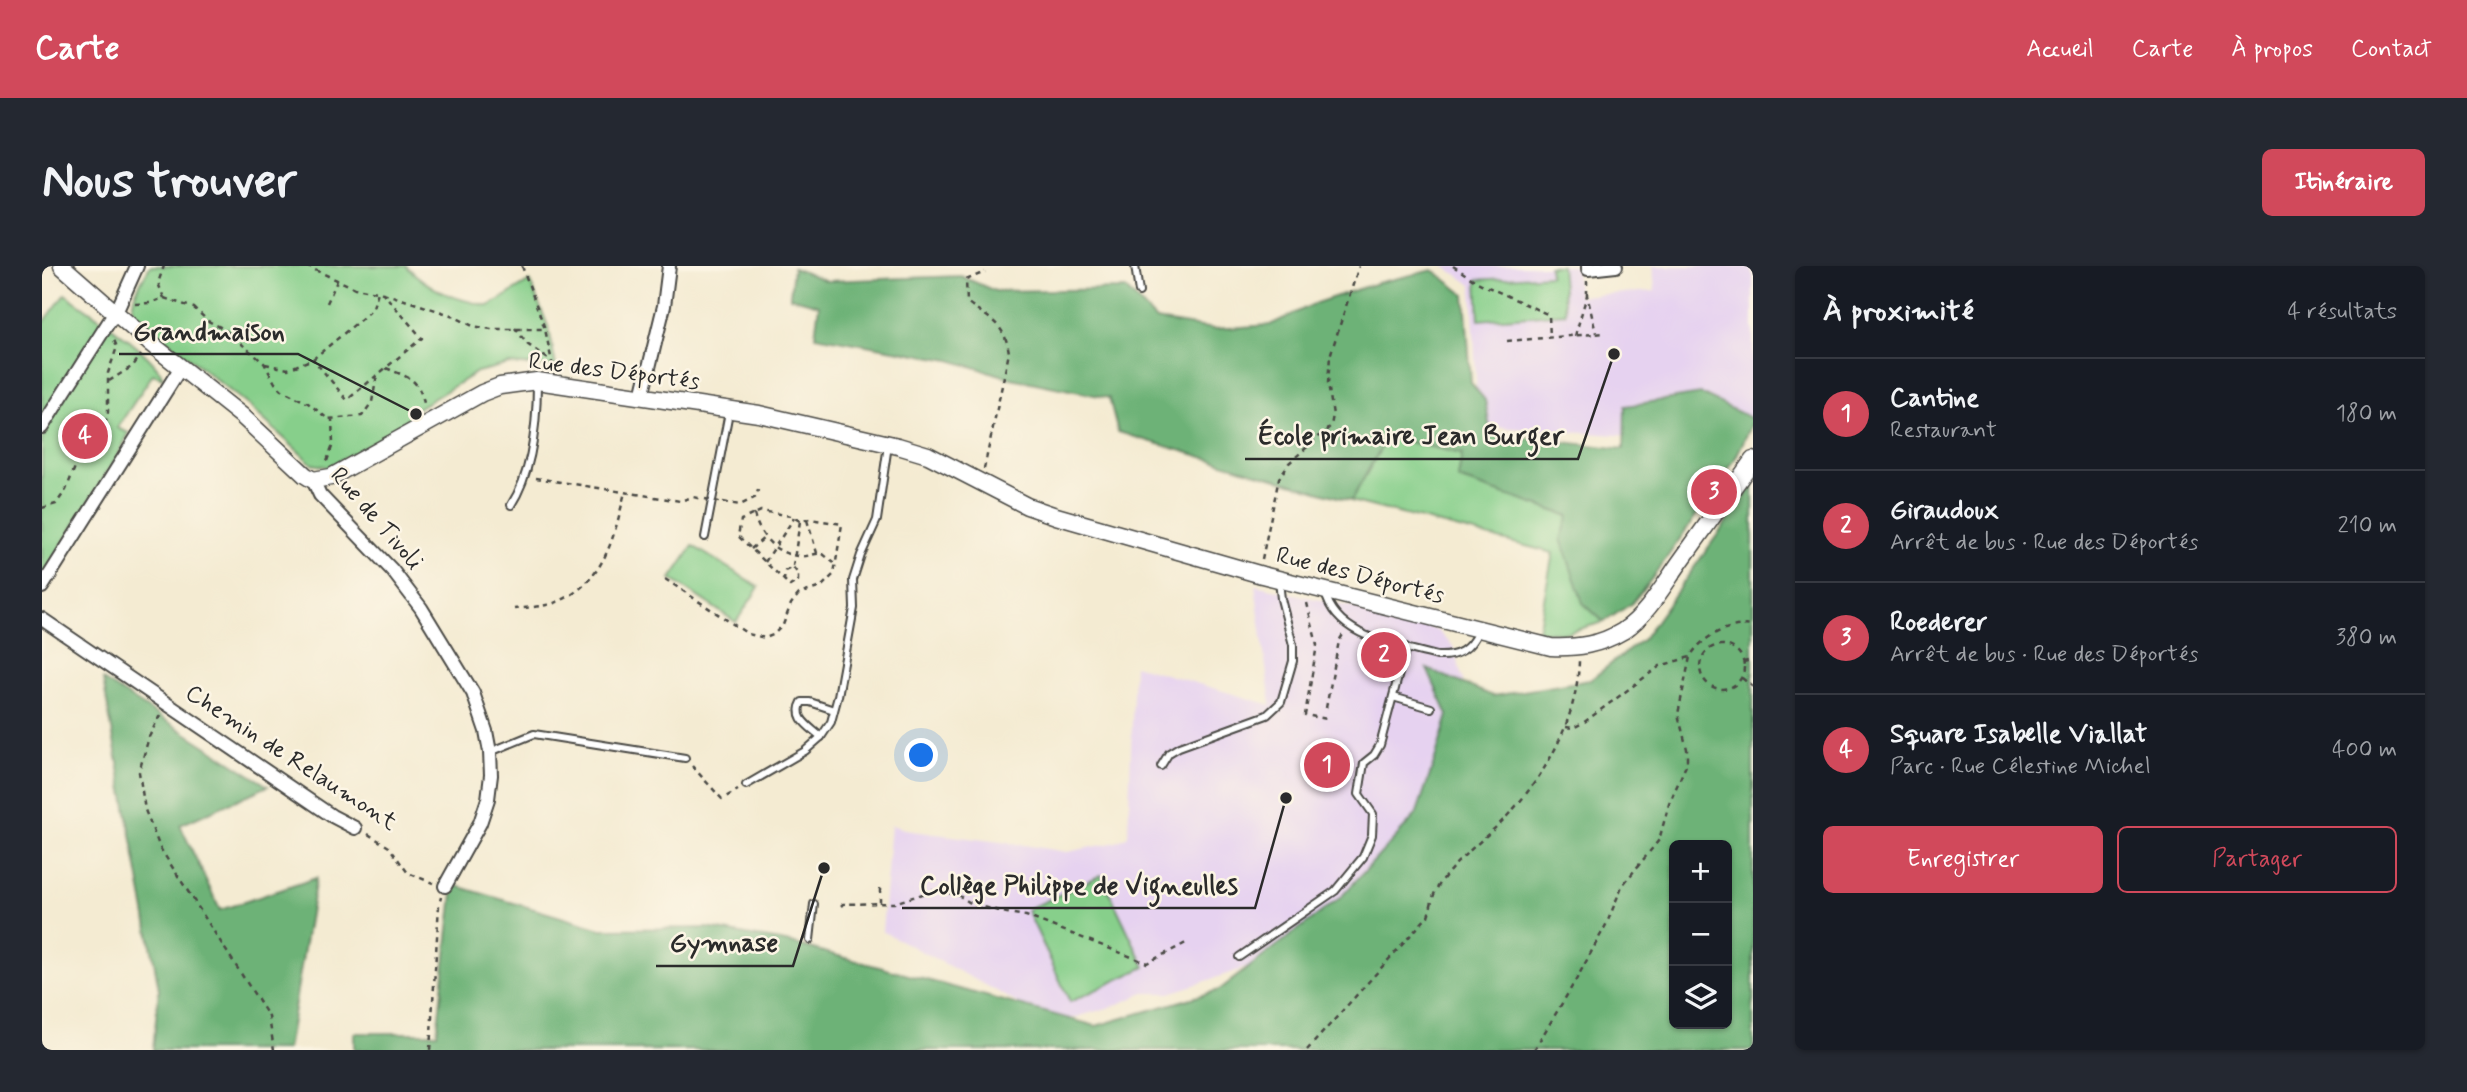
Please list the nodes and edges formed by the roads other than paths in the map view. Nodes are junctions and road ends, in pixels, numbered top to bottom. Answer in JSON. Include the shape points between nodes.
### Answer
{"nodes":[{"id":1,"x":62,"y":266,"type":"edge"},
{"id":2,"x":137,"y":266,"type":"edge"},
{"id":3,"x":669,"y":266,"type":"edge"},
{"id":4,"x":1135,"y":266,"type":"edge"},
{"id":5,"x":1588,"y":266,"type":"edge"},
{"id":6,"x":1616,"y":266,"type":"edge"},
{"id":7,"x":1139,"y":292,"type":"dead end"},
{"id":8,"x":118,"y":305,"type":"junction"},
{"id":9,"x":181,"y":368,"type":"junction"},
{"id":10,"x":537,"y":381,"type":"junction"},
{"id":11,"x":642,"y":396,"type":"junction"},
{"id":12,"x":729,"y":410,"type":"junction"},
{"id":13,"x":42,"y":427,"type":"edge"},
{"id":14,"x":888,"y":444,"type":"junction"},
{"id":15,"x":1753,"y":460,"type":"edge"},
{"id":16,"x":313,"y":480,"type":"junction"},
{"id":17,"x":511,"y":505,"type":"dead end"},
{"id":18,"x":705,"y":537,"type":"dead end"},
{"id":19,"x":1279,"y":579,"type":"junction"},
{"id":20,"x":42,"y":587,"type":"edge"},
{"id":21,"x":1325,"y":591,"type":"junction"},
{"id":22,"x":42,"y":619,"type":"edge"},
{"id":23,"x":1479,"y":630,"type":"junction"},
{"id":24,"x":1406,"y":647,"type":"junction"},
{"id":25,"x":1393,"y":697,"type":"junction"},
{"id":26,"x":1431,"y":708,"type":"dead end"},
{"id":27,"x":834,"y":710,"type":"junction"},
{"id":28,"x":821,"y":737,"type":"junction"},
{"id":29,"x":490,"y":752,"type":"junction"},
{"id":30,"x":685,"y":758,"type":"road end"},
{"id":31,"x":1161,"y":766,"type":"dead end"},
{"id":32,"x":747,"y":785,"type":"road end"},
{"id":33,"x":355,"y":828,"type":"road end"},
{"id":34,"x":445,"y":886,"type":"road end"},
{"id":35,"x":814,"y":904,"type":"dead end"},
{"id":36,"x":810,"y":940,"type":"dead end"},
{"id":37,"x":1239,"y":957,"type":"dead end"}],
"edges":[{"from":1,"to":8,"type":"street","name":"Rue de Tivoli"},
{"from":2,"to":8,"type":"street"},
{"from":3,"to":11,"type":"street"},
{"from":4,"to":7,"type":"lane"},
{"from":5,"to":6,"type":"street"},
{"from":8,"to":9,"type":"street","name":"Rue de Tivoli","via":[[150,342]]},
{"from":8,"to":13,"type":"street"},
{"from":9,"to":16,"type":"street","name":"Rue de Tivoli"},
{"from":9,"to":20,"type":"street"},
{"from":10,"to":11,"type":"street","name":"Rue des Déportés"},
{"from":10,"to":16,"type":"street","name":"Rue des Déportés","via":[[482,393],[331,477]]},
{"from":10,"to":17,"type":"lane","via":[[526,477]]},
{"from":11,"to":12,"type":"street","name":"Rue des Déportés"},
{"from":12,"to":14,"type":"street","name":"Rue des Déportés"},
{"from":12,"to":18,"type":"lane"},
{"from":14,"to":19,"type":"street","name":"Rue des Déportés","via":[[928,456],[1027,506]]},
{"from":14,"to":27,"type":"lane","via":[[877,520],[853,580],[854,608]]},
{"from":15,"to":23,"type":"street","name":"Rue des Déportés","via":[[1642,614],[1624,630],[1579,647],[1550,647]]},
{"from":16,"to":29,"type":"street","name":"Rue de Tivoli","via":[[320,495],[393,570],[421,608],[473,693]]},
{"from":19,"to":21,"type":"street","name":"Rue des Déportés"},
{"from":19,"to":31,"type":"lane","via":[[1293,645],[1293,662],[1281,702],[1267,715],[1180,747],[1169,753]]},
{"from":21,"to":23,"type":"street","name":"Rue des Déportés"},
{"from":21,"to":24,"type":"lane","via":[[1327,601],[1348,626]]},
{"from":22,"to":33,"type":"street","name":"Chemin de Relaumont"},
{"from":23,"to":24,"type":"lane","via":[[1460,654],[1451,657]]},
{"from":24,"to":25,"type":"lane"},
{"from":25,"to":26,"type":"lane"},
{"from":25,"to":37,"type":"lane","via":[[1380,745],[1364,763],[1359,794],[1373,814],[1372,835],[1363,857],[1335,891]]},
{"from":27,"to":28,"type":"lane"},
{"from":27,"to":28,"type":"lane","via":[[810,702],[802,702],[797,710]]},
{"from":28,"to":32,"type":"lane"},
{"from":29,"to":30,"type":"lane","via":[[534,734]]},
{"from":29,"to":34,"type":"street","name":"Rue de Tivoli","via":[[488,799],[480,823]]},
{"from":35,"to":36,"type":"lane"}]}
